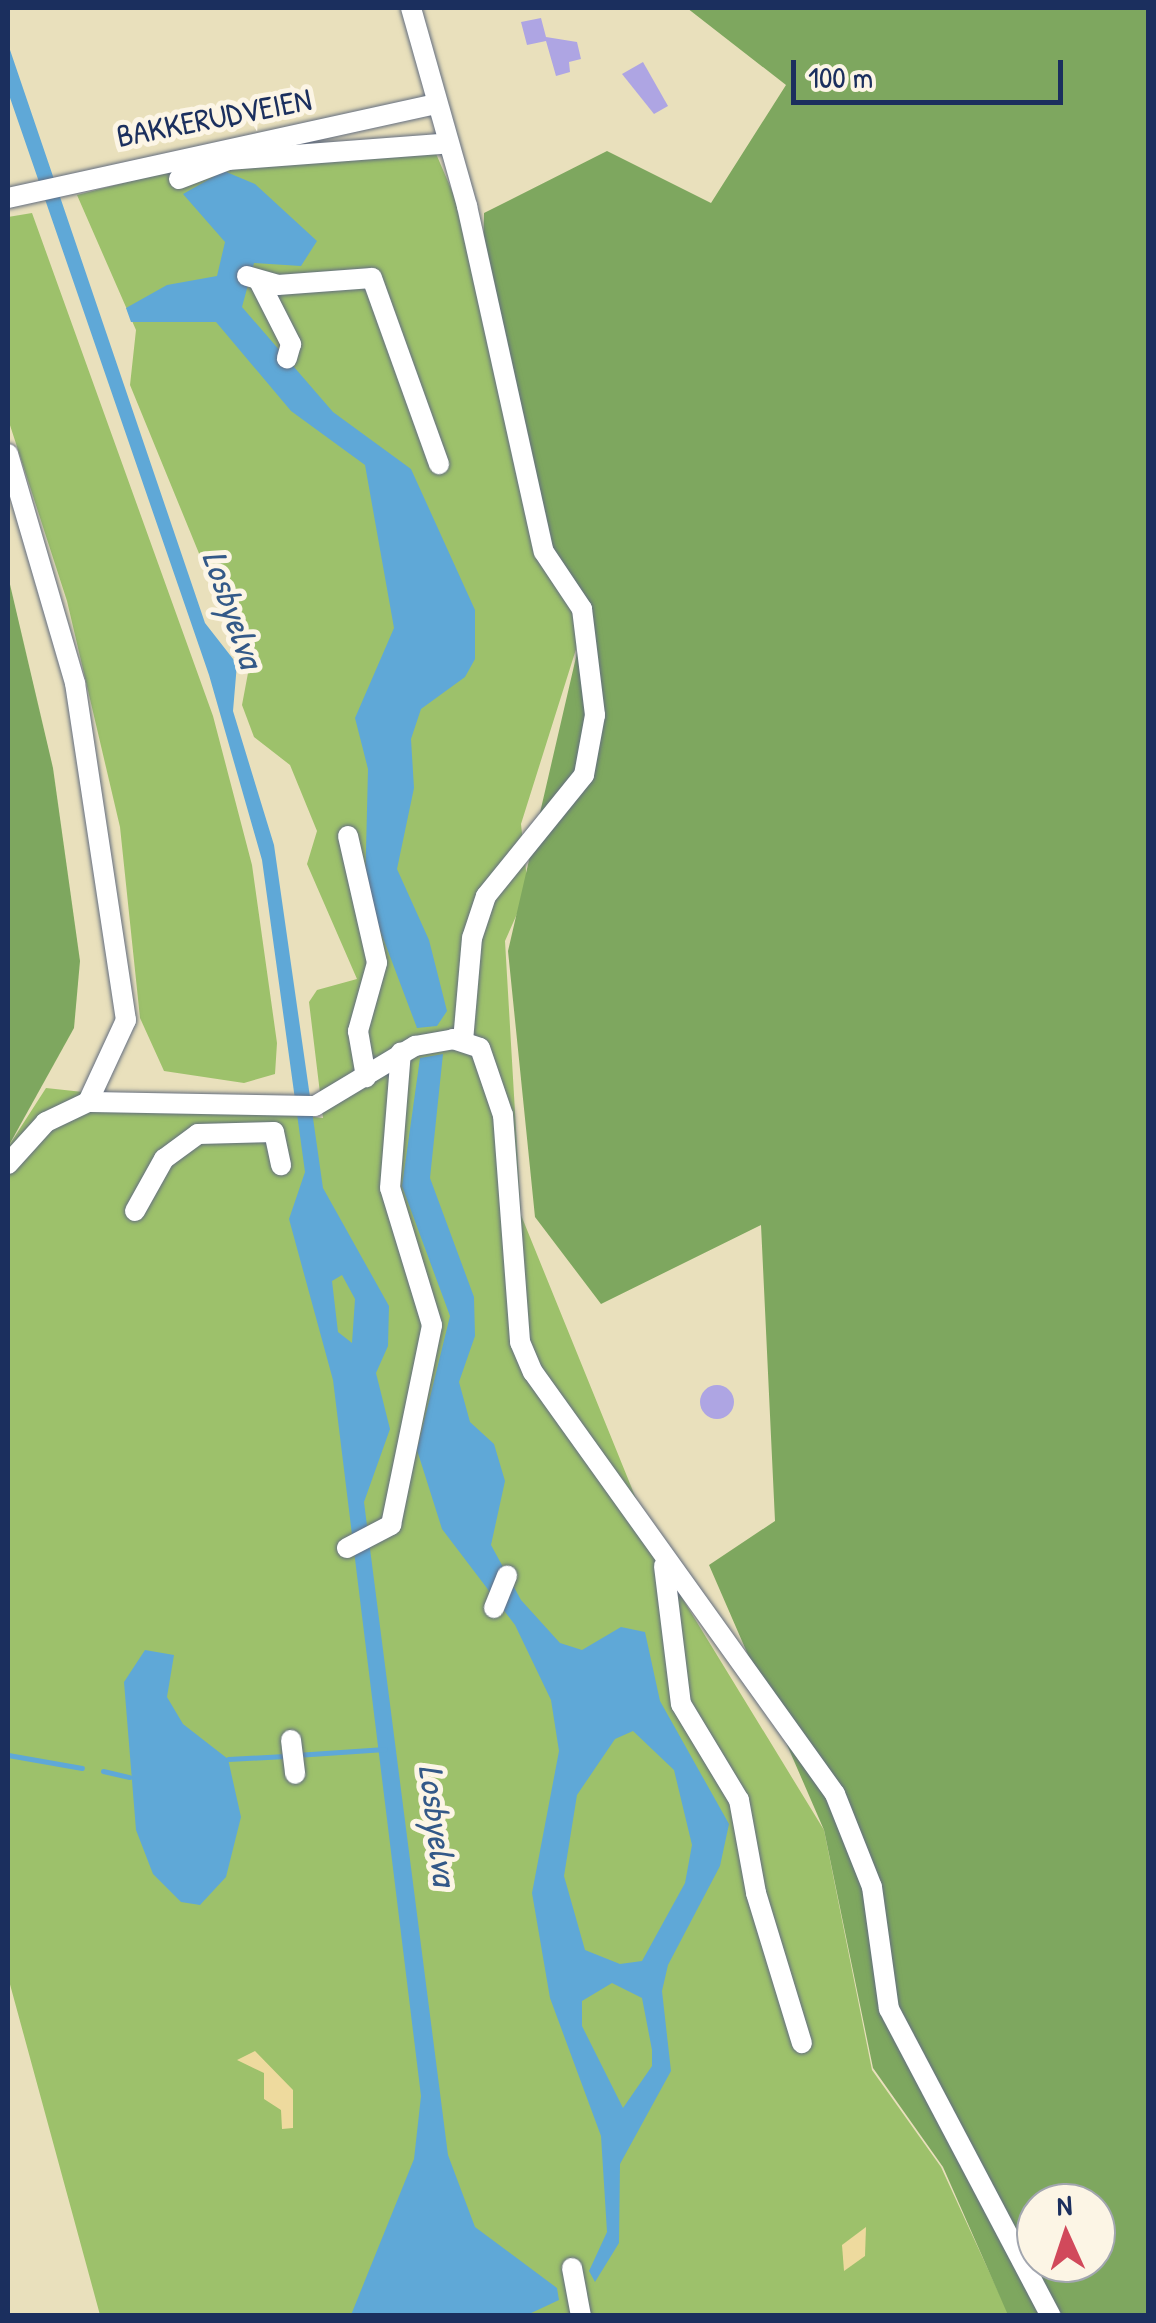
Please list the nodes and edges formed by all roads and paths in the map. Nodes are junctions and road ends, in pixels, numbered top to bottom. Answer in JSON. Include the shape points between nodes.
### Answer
{"nodes":[{"id":1,"x":410,"y":8,"type":"edge"},
{"id":2,"x":435,"y":104,"type":"junction"},
{"id":3,"x":443,"y":144,"type":"junction"},
{"id":4,"x":179,"y":179,"type":"dead end"},
{"id":5,"x":8,"y":198,"type":"edge"},
{"id":6,"x":287,"y":358,"type":"dead end"},
{"id":7,"x":8,"y":454,"type":"edge"},
{"id":8,"x":439,"y":464,"type":"dead end"},
{"id":9,"x":348,"y":836,"type":"dead end"},
{"id":10,"x":463,"y":1040,"type":"junction"},
{"id":11,"x":401,"y":1052,"type":"junction"},
{"id":12,"x":366,"y":1077,"type":"junction"},
{"id":13,"x":88,"y":1102,"type":"junction"},
{"id":14,"x":276,"y":1110,"type":"junction"},
{"id":15,"x":274,"y":1132,"type":"junction"},
{"id":16,"x":8,"y":1164,"type":"edge"},
{"id":17,"x":281,"y":1165,"type":"dead end"},
{"id":18,"x":135,"y":1211,"type":"dead end"},
{"id":19,"x":347,"y":1548,"type":"dead end"},
{"id":20,"x":664,"y":1566,"type":"junction"},
{"id":21,"x":508,"y":1575,"type":"dead end"},
{"id":22,"x":494,"y":1608,"type":"dead end"},
{"id":23,"x":291,"y":1740,"type":"dead end"},
{"id":24,"x":294,"y":1774,"type":"dead end"},
{"id":25,"x":802,"y":2043,"type":"dead end"},
{"id":26,"x":572,"y":2268,"type":"dead end"},
{"id":27,"x":581,"y":2316,"type":"edge"},
{"id":28,"x":1051,"y":2316,"type":"edge"}],
"edges":[{"from":1,"to":2,"type":"street"},
{"from":2,"to":3,"type":"street"},
{"from":2,"to":5,"type":"street","name":"BAKKERUDVEIEN"},
{"from":3,"to":4,"type":"street","via":[[228,160]]},
{"from":3,"to":10,"type":"street","via":[[467,206],[544,552],[582,609],[594,716],[584,775],[486,896],[472,938]]},
{"from":6,"to":8,"type":"street","via":[[291,344],[253,279],[372,278]]},
{"from":7,"to":13,"type":"street","via":[[75,684],[126,1020]]},
{"from":9,"to":12,"type":"street","via":[[377,963],[358,1032]]},
{"from":10,"to":11,"type":"street"},
{"from":10,"to":20,"type":"street","via":[[492,1066],[503,1115],[520,1342],[549,1401]]},
{"from":11,"to":12,"type":"street"},
{"from":11,"to":19,"type":"street","via":[[390,1188],[432,1325],[392,1525],[375,1540]]},
{"from":12,"to":14,"type":"street","via":[[315,1106]]},
{"from":13,"to":14,"type":"street"},
{"from":13,"to":16,"type":"street","via":[[46,1122]]},
{"from":14,"to":15,"type":"street"},
{"from":15,"to":17,"type":"street"},
{"from":15,"to":18,"type":"street","via":[[183,1141]]},
{"from":20,"to":25,"type":"street","via":[[681,1704],[740,1800],[756,1893]]},
{"from":20,"to":28,"type":"street","via":[[842,1809],[872,1887],[889,2009]]},
{"from":21,"to":22,"type":"street"},
{"from":23,"to":24,"type":"street"},
{"from":26,"to":27,"type":"street"}]}
